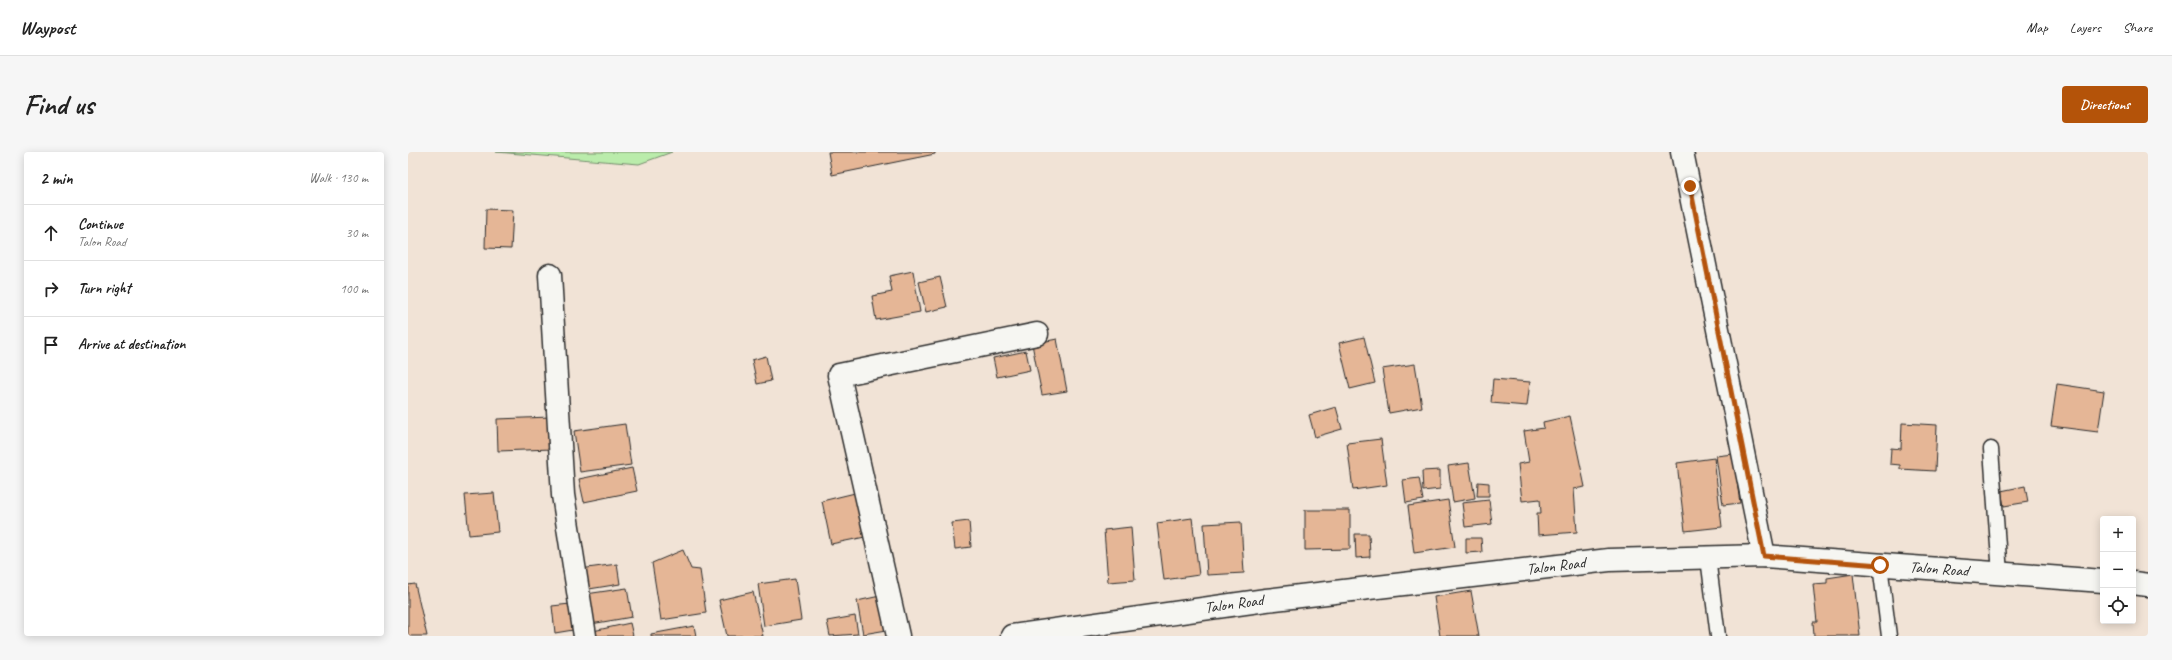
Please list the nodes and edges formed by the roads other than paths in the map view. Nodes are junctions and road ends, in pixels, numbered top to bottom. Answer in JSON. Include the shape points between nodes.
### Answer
{"nodes":[{"id":1,"x":1682,"y":152,"type":"edge"},
{"id":2,"x":550,"y":275,"type":"dead end"},
{"id":3,"x":1037,"y":334,"type":"dead end"},
{"id":4,"x":1991,"y":449,"type":"dead end"},
{"id":5,"x":1764,"y":556,"type":"junction"},
{"id":6,"x":1708,"y":558,"type":"junction"},
{"id":7,"x":1880,"y":565,"type":"junction"},
{"id":8,"x":2000,"y":574,"type":"junction"},
{"id":9,"x":2100,"y":581,"type":"edge"},
{"id":10,"x":2136,"y":584,"type":"edge"},
{"id":11,"x":2148,"y":584,"type":"edge"},
{"id":12,"x":585,"y":636,"type":"edge"},
{"id":13,"x":898,"y":636,"type":"edge"},
{"id":14,"x":1012,"y":636,"type":"edge"},
{"id":15,"x":1718,"y":636,"type":"edge"},
{"id":16,"x":1889,"y":636,"type":"edge"}],
"edges":[{"from":1,"to":5,"type":"street"},
{"from":2,"to":12,"type":"street","via":[[563,495]]},
{"from":3,"to":13,"type":"street","via":[[839,375]]},
{"from":4,"to":8,"type":"lane"},
{"from":5,"to":6,"type":"street","name":"Talon Road"},
{"from":5,"to":7,"type":"street","name":"Talon Road"},
{"from":6,"to":14,"type":"street","name":"Talon Road","via":[[1609,560],[1266,600]]},
{"from":6,"to":15,"type":"lane"},
{"from":7,"to":8,"type":"street","name":"Talon Road"},
{"from":7,"to":16,"type":"lane"},
{"from":8,"to":9,"type":"street","name":"Talon Road"},
{"from":10,"to":11,"type":"street"}]}
